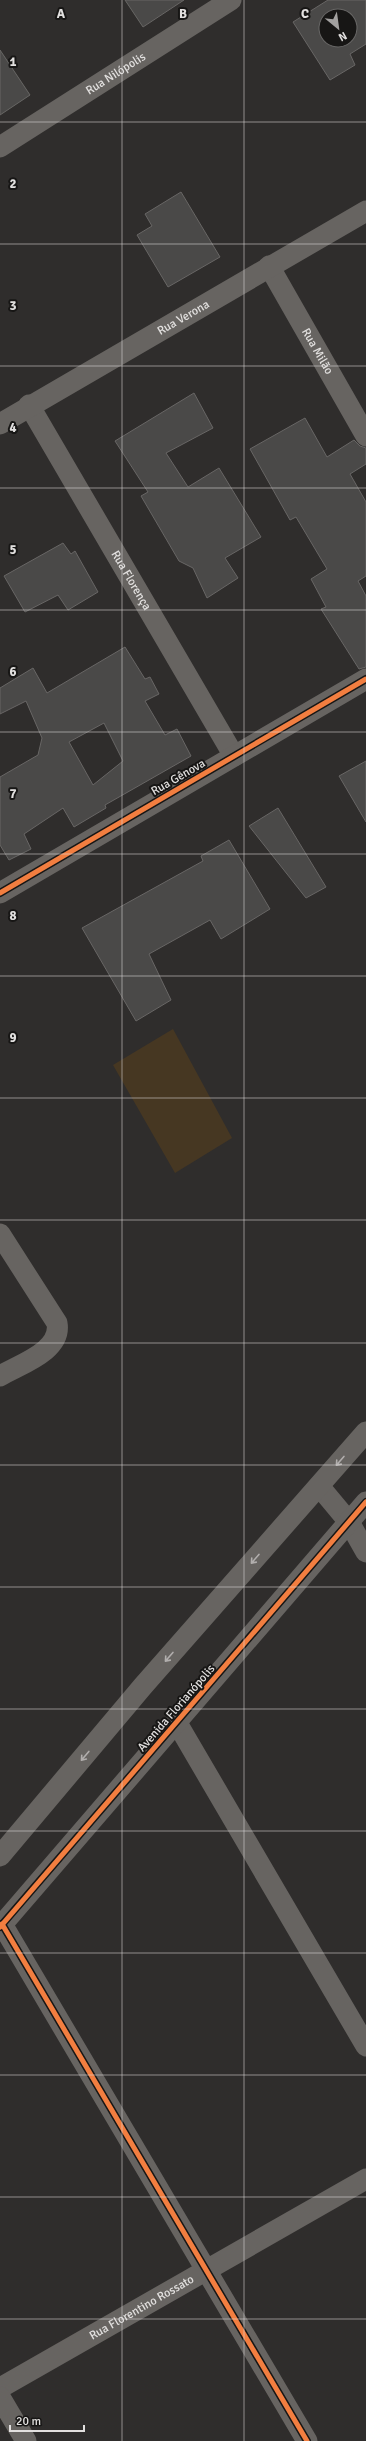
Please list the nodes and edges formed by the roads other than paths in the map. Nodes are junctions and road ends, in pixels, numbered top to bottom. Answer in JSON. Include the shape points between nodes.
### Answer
{"nodes":[{"id":1,"x":231,"y":0,"type":"edge"},
{"id":2,"x":0,"y":147,"type":"edge"},
{"id":3,"x":366,"y":210,"type":"edge"},
{"id":4,"x":269,"y":266,"type":"junction"},
{"id":5,"x":29,"y":405,"type":"junction"},
{"id":6,"x":0,"y":424,"type":"edge"},
{"id":7,"x":366,"y":436,"type":"edge"},
{"id":8,"x":366,"y":679,"type":"edge"},
{"id":9,"x":234,"y":756,"type":"junction"},
{"id":10,"x":0,"y":893,"type":"edge"},
{"id":11,"x":0,"y":1234,"type":"edge"},
{"id":12,"x":0,"y":1376,"type":"edge"},
{"id":13,"x":366,"y":1432,"type":"edge"},
{"id":14,"x":319,"y":1486,"type":"junction"},
{"id":15,"x":366,"y":1502,"type":"edge"},
{"id":16,"x":349,"y":1522,"type":"junction"},
{"id":17,"x":366,"y":1552,"type":"edge"},
{"id":18,"x":177,"y":1723,"type":"junction"},
{"id":19,"x":0,"y":1856,"type":"edge"},
{"id":20,"x":1,"y":1925,"type":"edge"},
{"id":21,"x":366,"y":2046,"type":"edge"},
{"id":22,"x":366,"y":2179,"type":"edge"},
{"id":23,"x":206,"y":2270,"type":"junction"},
{"id":24,"x":0,"y":2388,"type":"edge"},
{"id":25,"x":0,"y":2397,"type":"edge"},
{"id":26,"x":26,"y":2441,"type":"edge"},
{"id":27,"x":307,"y":2441,"type":"edge"}],
"edges":[{"from":1,"to":2,"type":"street","name":"Rua Nilópolis"},
{"from":3,"to":4,"type":"street","name":"Rua Verona"},
{"from":4,"to":5,"type":"street","name":"Rua Verona"},
{"from":4,"to":7,"type":"street","name":"Rua Milão"},
{"from":5,"to":6,"type":"street","name":"Rua Verona"},
{"from":5,"to":9,"type":"street","name":"Rua Florença"},
{"from":8,"to":9,"type":"street","name":"Rua Gênova"},
{"from":9,"to":10,"type":"street","name":"Rua Gênova"},
{"from":11,"to":12,"type":"street","via":[[57,1323],[58,1330],[56,1340],[48,1349]]},
{"from":13,"to":14,"type":"street","one_way":true},
{"from":14,"to":16,"type":"street"},
{"from":14,"to":19,"type":"street","one_way":true,"via":[[143,1686]]},
{"from":15,"to":16,"type":"street","name":"Avenida Florianópolis"},
{"from":16,"to":17,"type":"street"},
{"from":16,"to":18,"type":"street","name":"Avenida Florianópolis"},
{"from":18,"to":20,"type":"street","name":"Avenida Florianópolis"},
{"from":18,"to":21,"type":"street"},
{"from":20,"to":23,"type":"street"},
{"from":22,"to":23,"type":"street","name":"Rua Florentino Rossato"},
{"from":23,"to":24,"type":"street","name":"Rua Florentino Rossato"},
{"from":23,"to":27,"type":"street"},
{"from":25,"to":26,"type":"street"}]}
